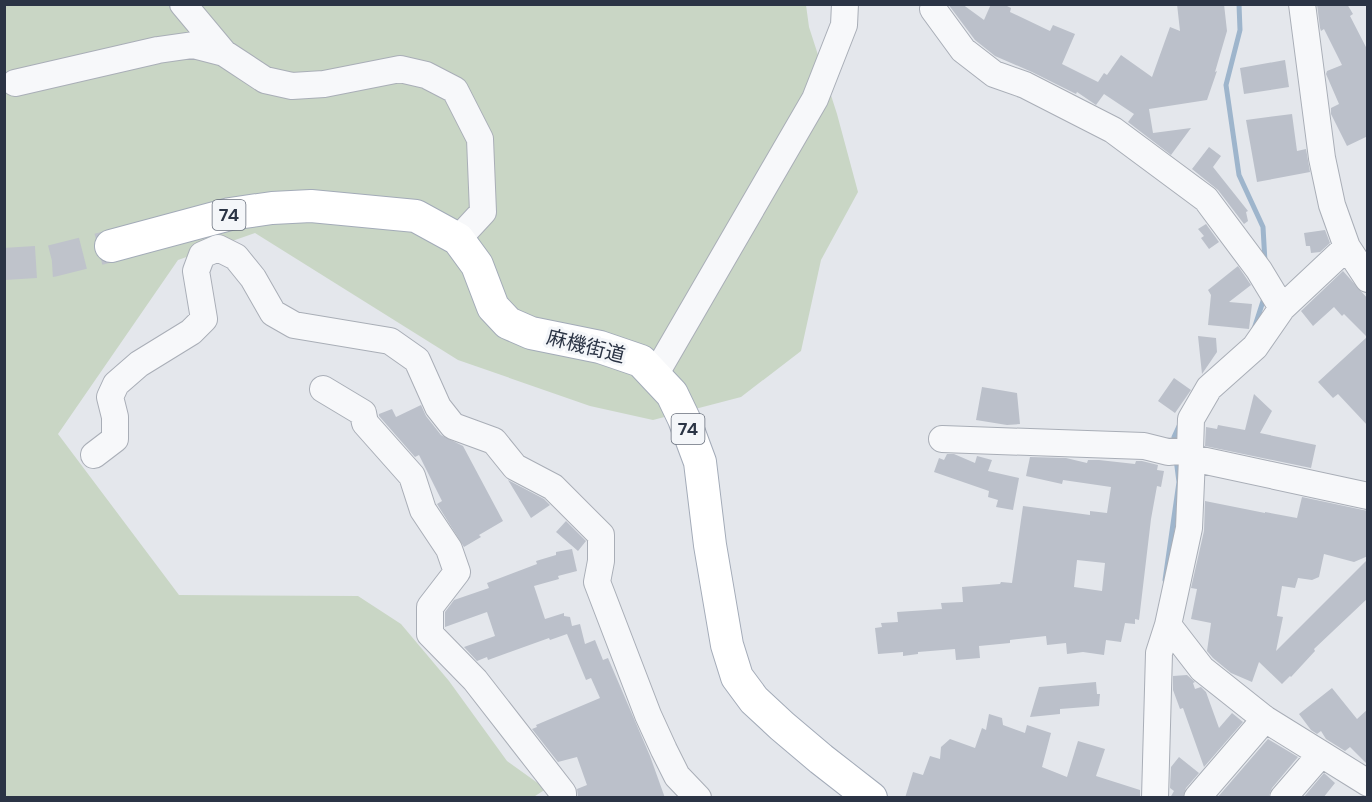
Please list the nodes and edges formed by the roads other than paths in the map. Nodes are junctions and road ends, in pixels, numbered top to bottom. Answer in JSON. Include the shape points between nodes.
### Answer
{"nodes":[{"id":1,"x":183,"y":4,"type":"edge"},
{"id":2,"x":845,"y":4,"type":"edge"},
{"id":3,"x":1302,"y":4,"type":"edge"},
{"id":4,"x":933,"y":9,"type":"dead end"},
{"id":5,"x":224,"y":53,"type":"junction"},
{"id":6,"x":15,"y":83,"type":"dead end"},
{"id":7,"x":458,"y":239,"type":"junction"},
{"id":8,"x":111,"y":246,"type":"tunnel mouth"},
{"id":9,"x":1347,"y":247,"type":"junction"},
{"id":10,"x":1368,"y":279,"type":"edge"},
{"id":11,"x":1282,"y":308,"type":"junction"},
{"id":12,"x":655,"y":375,"type":"junction"},
{"id":13,"x":324,"y":388,"type":"dead end"},
{"id":14,"x":942,"y":439,"type":"dead end"},
{"id":15,"x":1183,"y":453,"type":"junction"},
{"id":16,"x":94,"y":455,"type":"dead end"},
{"id":17,"x":1368,"y":496,"type":"edge"},
{"id":18,"x":1168,"y":626,"type":"junction"},
{"id":19,"x":1265,"y":719,"type":"junction"},
{"id":20,"x":1321,"y":754,"type":"junction"},
{"id":21,"x":1368,"y":783,"type":"edge"},
{"id":22,"x":563,"y":798,"type":"edge"},
{"id":23,"x":698,"y":798,"type":"edge"},
{"id":24,"x":871,"y":798,"type":"edge"},
{"id":25,"x":1155,"y":798,"type":"edge"},
{"id":26,"x":1197,"y":798,"type":"edge"},
{"id":27,"x":1283,"y":798,"type":"edge"}],
"edges":[{"from":1,"to":5,"type":"street"},
{"from":2,"to":12,"type":"street","via":[[844,25],[815,99]]},
{"from":3,"to":9,"type":"street","via":[[1323,158],[1332,205]]},
{"from":4,"to":11,"type":"street","via":[[963,50],[994,74],[1113,130],[1206,199]]},
{"from":5,"to":6,"type":"street","via":[[181,46]]},
{"from":5,"to":7,"type":"street","via":[[264,80],[292,86],[324,84],[400,69],[426,75],[455,90],[480,139],[483,212]]},
{"from":7,"to":8,"type":"main road","name":"麻機街道","number":"74","via":[[416,216],[311,206],[230,214]]},
{"from":7,"to":12,"type":"main road","name":"麻機街道","number":"74","via":[[477,265],[493,307],[508,323],[531,333],[631,357]]},
{"from":9,"to":10,"type":"street"},
{"from":9,"to":11,"type":"street"},
{"from":11,"to":15,"type":"street","via":[[1255,347],[1209,388],[1191,419]]},
{"from":12,"to":24,"type":"main road","name":"麻機街道","number":"74","via":[[672,394],[700,462],[723,623],[738,677],[754,700],[782,726]]},
{"from":13,"to":22,"type":"street","via":[[363,412],[366,423],[412,476],[423,510],[449,549],[457,572],[430,607],[430,634],[475,680]]},
{"from":14,"to":15,"type":"street","via":[[1144,446]]},
{"from":15,"to":17,"type":"street"},
{"from":15,"to":18,"type":"street","via":[[1189,528]]},
{"from":16,"to":23,"type":"street","via":[[115,439],[110,398],[116,384],[204,319],[196,271],[202,255],[218,248],[236,257],[273,313],[294,325],[390,341],[417,360],[438,407],[453,426],[494,441],[515,467],[553,487],[601,535],[597,582],[664,750],[677,776]]},
{"from":18,"to":19,"type":"street","via":[[1202,669]]},
{"from":18,"to":25,"type":"street","via":[[1159,653]]},
{"from":19,"to":20,"type":"street"},
{"from":19,"to":26,"type":"street"},
{"from":20,"to":21,"type":"street"},
{"from":20,"to":27,"type":"street"}]}
